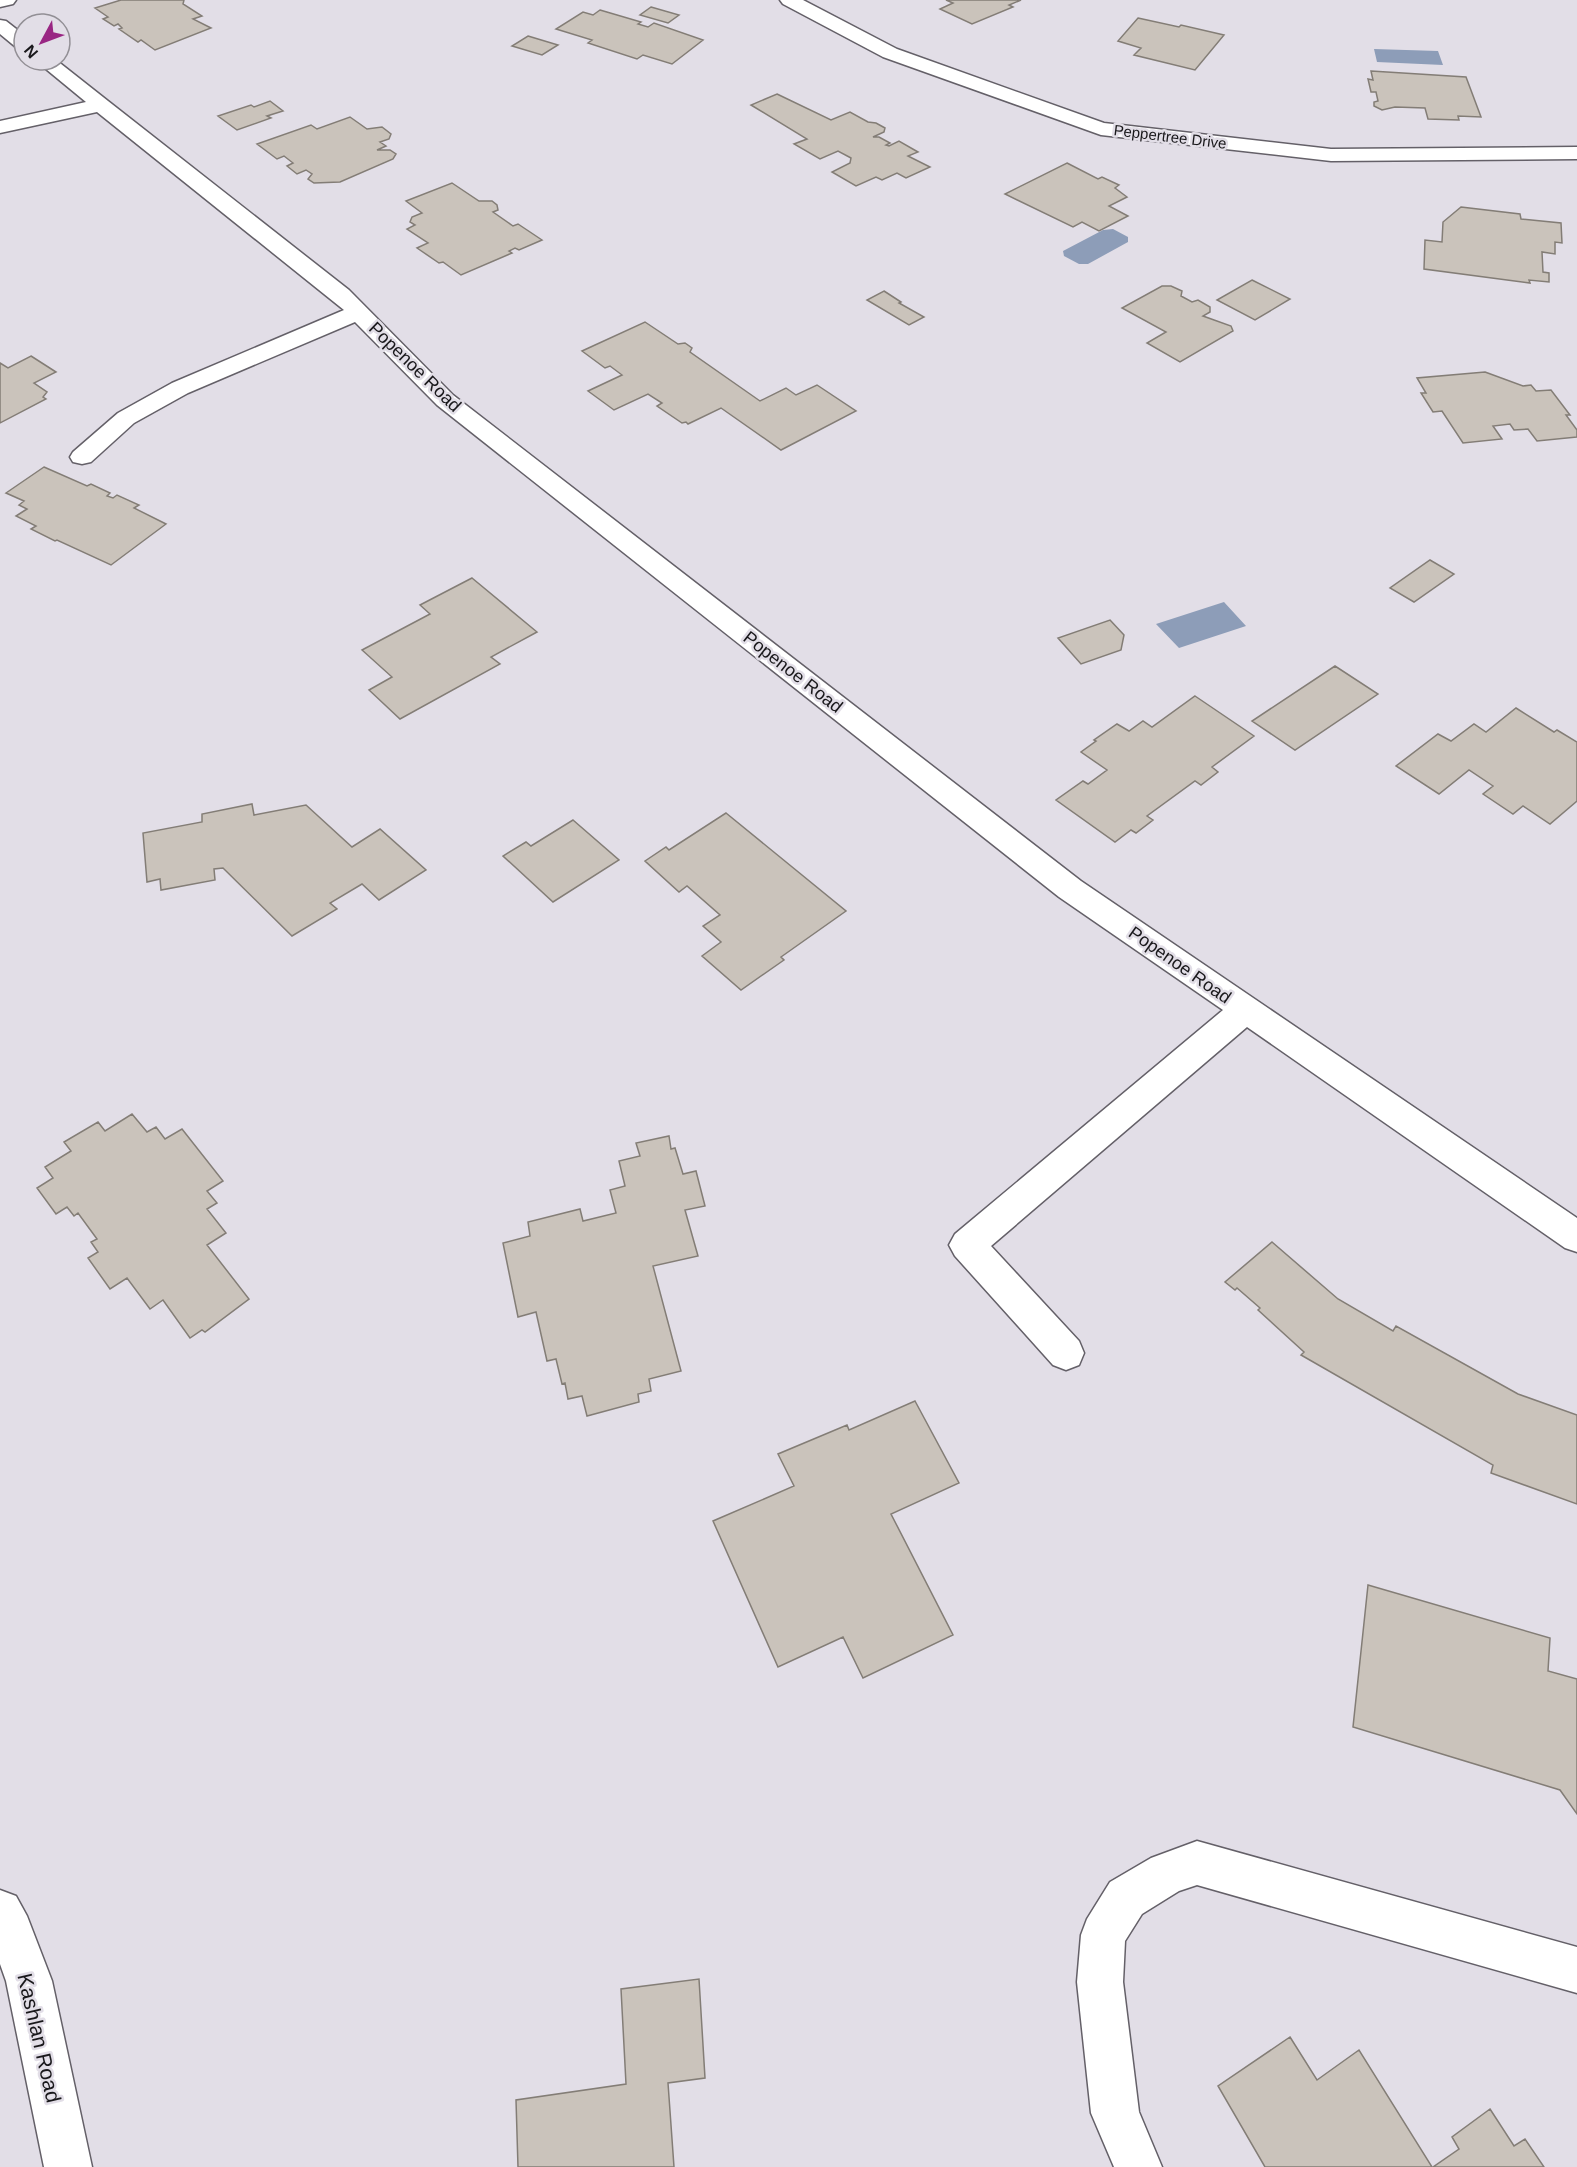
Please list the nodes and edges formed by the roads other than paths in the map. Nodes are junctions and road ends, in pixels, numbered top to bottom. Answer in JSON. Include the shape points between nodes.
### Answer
{"nodes":[{"id":1,"x":7,"y":0,"type":"edge"},
{"id":2,"x":789,"y":0,"type":"edge"},
{"id":3,"x":0,"y":2,"type":"edge"},
{"id":4,"x":0,"y":25,"type":"edge"},
{"id":5,"x":12,"y":34,"type":"edge"},
{"id":6,"x":59,"y":72,"type":"edge"},
{"id":7,"x":101,"y":105,"type":"junction"},
{"id":8,"x":0,"y":127,"type":"edge"},
{"id":9,"x":1577,"y":153,"type":"edge"},
{"id":10,"x":358,"y":312,"type":"junction"},
{"id":11,"x":81,"y":457,"type":"dead end"},
{"id":12,"x":1245,"y":1010,"type":"junction"},
{"id":13,"x":1574,"y":1233,"type":"edge"},
{"id":14,"x":1066,"y":1353,"type":"dead end"},
{"id":15,"x":0,"y":1912,"type":"edge"},
{"id":16,"x":1577,"y":1970,"type":"edge"},
{"id":17,"x":68,"y":2167,"type":"edge"},
{"id":18,"x":1138,"y":2167,"type":"edge"}],
"edges":[{"from":1,"to":3,"type":"street"},
{"from":2,"to":9,"type":"street","name":"Peppertree Drive","via":[[890,53],[1101,129],[1331,155]]},
{"from":4,"to":5,"type":"street"},
{"from":6,"to":7,"type":"street","name":"Popenoe Road"},
{"from":7,"to":8,"type":"street"},
{"from":7,"to":10,"type":"street","name":"Popenoe Road"},
{"from":10,"to":11,"type":"street","via":[[180,388],[126,418]]},
{"from":10,"to":12,"type":"street","name":"Popenoe Road","via":[[454,407],[1070,889]]},
{"from":12,"to":13,"type":"street","name":"Popenoe Road"},
{"from":12,"to":14,"type":"street","via":[[967,1245]]},
{"from":15,"to":17,"type":"street","name":"Kashlan Road","via":[[29,1981]]},
{"from":16,"to":18,"type":"street","via":[[1197,1863],[1167,1874],[1126,1898],[1103,1935],[1100,1982],[1115,2113]]}]}
